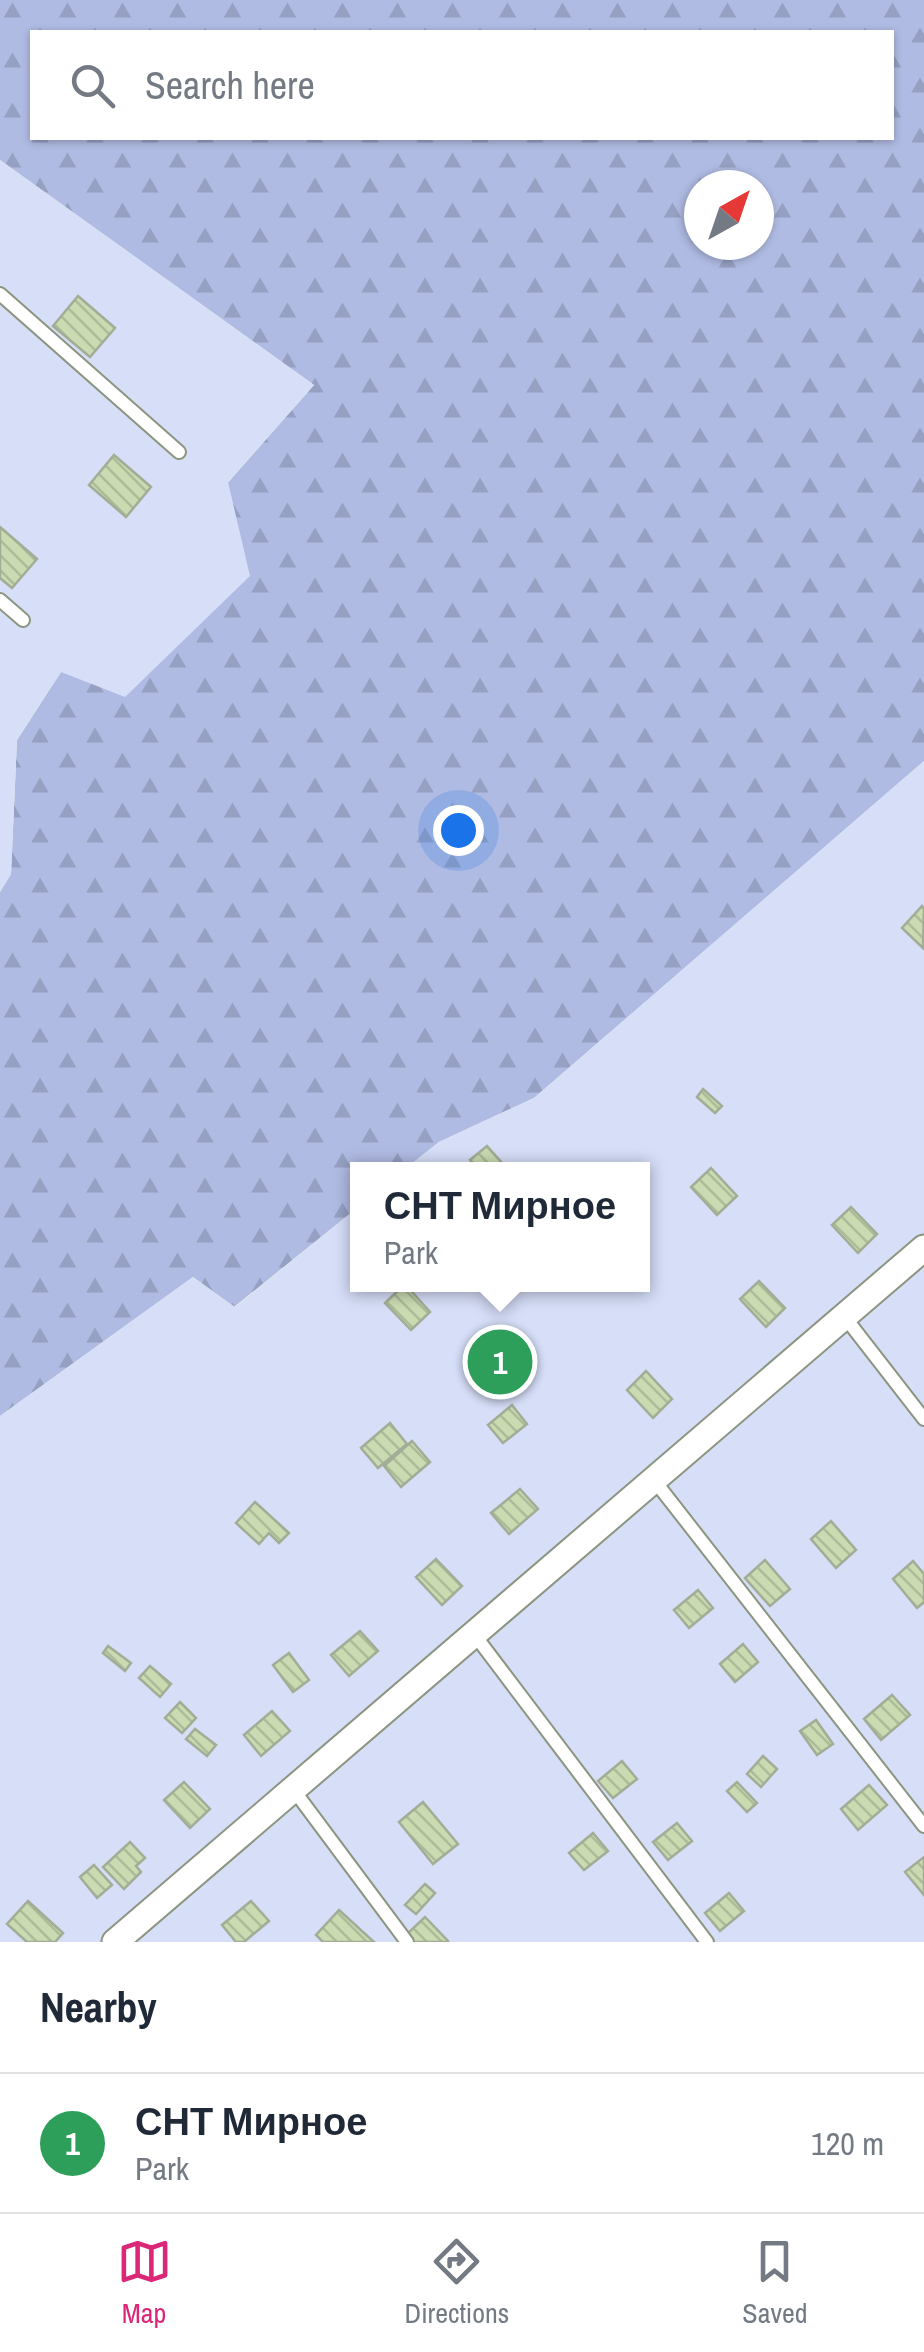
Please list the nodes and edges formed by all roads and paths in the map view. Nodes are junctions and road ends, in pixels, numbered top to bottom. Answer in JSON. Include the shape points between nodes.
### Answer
{"nodes":[{"id":1,"x":0,"y":294,"type":"edge"},
{"id":2,"x":179,"y":452,"type":"dead end"},
{"id":3,"x":0,"y":600,"type":"edge"},
{"id":4,"x":22,"y":620,"type":"dead end"},
{"id":5,"x":924,"y":1248,"type":"edge"},
{"id":6,"x":844,"y":1316,"type":"junction"},
{"id":7,"x":924,"y":1419,"type":"edge"},
{"id":8,"x":654,"y":1480,"type":"junction"},
{"id":9,"x":474,"y":1634,"type":"junction"},
{"id":10,"x":293,"y":1789,"type":"junction"},
{"id":11,"x":924,"y":1826,"type":"edge"},
{"id":12,"x":117,"y":1941,"type":"edge"},
{"id":13,"x":406,"y":1942,"type":"edge"},
{"id":14,"x":708,"y":1942,"type":"edge"}],
"edges":[{"from":1,"to":2,"type":"lane"},
{"from":3,"to":4,"type":"lane"},
{"from":5,"to":6,"type":"street"},
{"from":6,"to":7,"type":"lane"},
{"from":6,"to":8,"type":"street"},
{"from":8,"to":9,"type":"street"},
{"from":8,"to":11,"type":"lane"},
{"from":9,"to":10,"type":"street"},
{"from":9,"to":14,"type":"lane"},
{"from":10,"to":12,"type":"street"},
{"from":10,"to":13,"type":"lane"}]}
